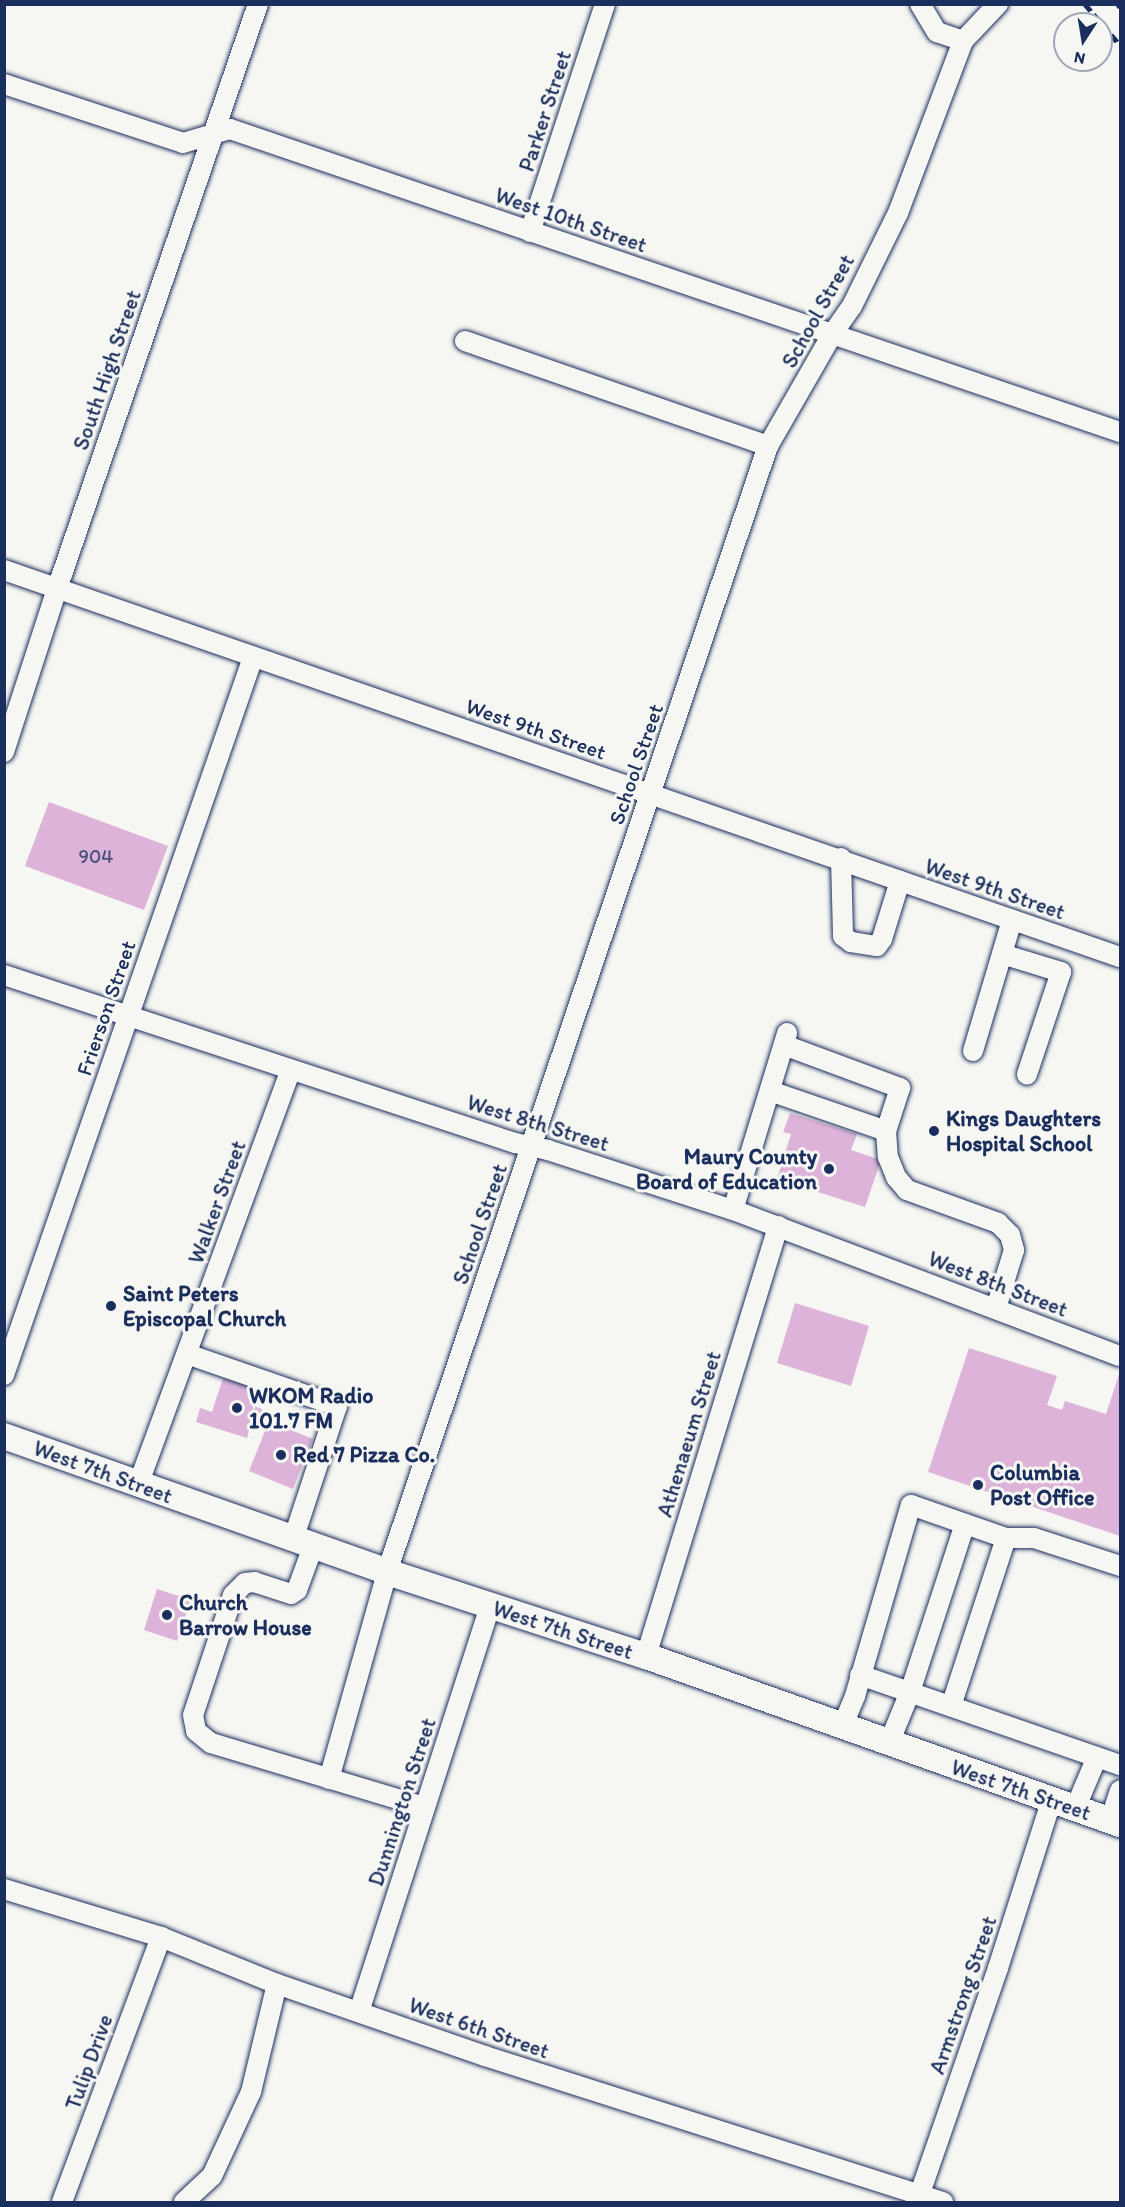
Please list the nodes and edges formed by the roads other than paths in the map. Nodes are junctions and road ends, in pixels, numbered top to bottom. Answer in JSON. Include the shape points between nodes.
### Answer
{"nodes":[{"id":1,"x":258,"y":4,"type":"edge"},
{"id":2,"x":605,"y":4,"type":"edge"},
{"id":3,"x":920,"y":4,"type":"edge"},
{"id":4,"x":998,"y":4,"type":"edge"},
{"id":5,"x":963,"y":41,"type":"junction"},
{"id":6,"x":4,"y":84,"type":"edge"},
{"id":7,"x":214,"y":133,"type":"junction"},
{"id":8,"x":530,"y":232,"type":"junction"},
{"id":9,"x":833,"y":333,"type":"junction"},
{"id":10,"x":465,"y":340,"type":"dead end"},
{"id":11,"x":1120,"y":432,"type":"edge"},
{"id":12,"x":768,"y":446,"type":"junction"},
{"id":13,"x":4,"y":570,"type":"edge"},
{"id":14,"x":57,"y":589,"type":"junction"},
{"id":15,"x":254,"y":657,"type":"junction"},
{"id":16,"x":4,"y":752,"type":"edge"},
{"id":17,"x":651,"y":794,"type":"junction"},
{"id":18,"x":841,"y":858,"type":"junction"},
{"id":19,"x":900,"y":881,"type":"junction"},
{"id":20,"x":1012,"y":920,"type":"junction"},
{"id":21,"x":1002,"y":954,"type":"junction"},
{"id":22,"x":1120,"y":957,"type":"edge"},
{"id":23,"x":4,"y":975,"type":"edge"},
{"id":24,"x":128,"y":1016,"type":"junction"},
{"id":25,"x":973,"y":1051,"type":"dead end"},
{"id":26,"x":291,"y":1070,"type":"junction"},
{"id":27,"x":1027,"y":1074,"type":"dead end"},
{"id":28,"x":770,"y":1091,"type":"junction"},
{"id":29,"x":886,"y":1131,"type":"junction"},
{"id":30,"x":531,"y":1147,"type":"junction"},
{"id":31,"x":733,"y":1210,"type":"junction"},
{"id":32,"x":778,"y":1226,"type":"junction"},
{"id":33,"x":996,"y":1308,"type":"junction"},
{"id":34,"x":187,"y":1354,"type":"junction"},
{"id":35,"x":1120,"y":1356,"type":"edge"},
{"id":36,"x":4,"y":1375,"type":"edge"},
{"id":37,"x":4,"y":1436,"type":"edge"},
{"id":38,"x":138,"y":1485,"type":"junction"},
{"id":39,"x":965,"y":1524,"type":"junction"},
{"id":40,"x":1006,"y":1538,"type":"junction"},
{"id":41,"x":304,"y":1541,"type":"junction"},
{"id":42,"x":1120,"y":1566,"type":"edge"},
{"id":43,"x":387,"y":1572,"type":"junction"},
{"id":44,"x":490,"y":1606,"type":"junction"},
{"id":45,"x":646,"y":1656,"type":"junction"},
{"id":46,"x":860,"y":1675,"type":"junction"},
{"id":47,"x":910,"y":1692,"type":"junction"},
{"id":48,"x":951,"y":1706,"type":"junction"},
{"id":49,"x":842,"y":1727,"type":"junction"},
{"id":50,"x":888,"y":1743,"type":"junction"},
{"id":51,"x":1097,"y":1757,"type":"junction"},
{"id":52,"x":1120,"y":1765,"type":"edge"},
{"id":53,"x":329,"y":1779,"type":"junction"},
{"id":54,"x":1120,"y":1791,"type":"edge"},
{"id":55,"x":1063,"y":1806,"type":"junction"},
{"id":56,"x":425,"y":1807,"type":"junction"},
{"id":57,"x":1115,"y":1823,"type":"edge"},
{"id":58,"x":4,"y":1889,"type":"edge"},
{"id":59,"x":160,"y":1937,"type":"junction"},
{"id":60,"x":277,"y":1984,"type":"junction"},
{"id":61,"x":359,"y":2012,"type":"junction"},
{"id":62,"x":918,"y":2199,"type":"edge"},
{"id":63,"x":62,"y":2202,"type":"edge"},
{"id":64,"x":184,"y":2202,"type":"edge"},
{"id":65,"x":943,"y":2202,"type":"edge"}],
"edges":[{"from":1,"to":7,"type":"street","name":"South High Street"},
{"from":2,"to":8,"type":"street","name":"Parker Street"},
{"from":3,"to":5,"type":"street","via":[[937,32]]},
{"from":4,"to":5,"type":"street","name":"School Street"},
{"from":5,"to":9,"type":"street","name":"School Street","via":[[898,213],[852,306]]},
{"from":6,"to":7,"type":"street","name":"West 10th Street","via":[[183,143]]},
{"from":7,"to":8,"type":"street","name":"West 10th Street","via":[[230,129]]},
{"from":7,"to":14,"type":"street","name":"South High Street"},
{"from":8,"to":9,"type":"street","name":"West 10th Street"},
{"from":9,"to":11,"type":"street","name":"West 10th Street"},
{"from":9,"to":12,"type":"street","name":"School Street"},
{"from":10,"to":12,"type":"street"},
{"from":12,"to":17,"type":"street","name":"School Street"},
{"from":13,"to":14,"type":"street","name":"West 9th Street"},
{"from":14,"to":15,"type":"street","name":"West 9th Street"},
{"from":14,"to":16,"type":"street","name":"South High Street"},
{"from":15,"to":17,"type":"street","name":"West 9th Street"},
{"from":15,"to":24,"type":"street","name":"Frierson Street"},
{"from":17,"to":18,"type":"street","name":"West 9th Street"},
{"from":17,"to":30,"type":"street","name":"School Street"},
{"from":18,"to":19,"type":"street","name":"West 9th Street"},
{"from":18,"to":19,"type":"street","via":[[843,936],[851,942],[877,946]]},
{"from":19,"to":20,"type":"street","name":"West 9th Street"},
{"from":20,"to":21,"type":"street"},
{"from":20,"to":22,"type":"street","name":"West 9th Street"},
{"from":21,"to":25,"type":"street"},
{"from":21,"to":27,"type":"street","via":[[1061,972]]},
{"from":23,"to":24,"type":"street","name":"West 8th Street"},
{"from":24,"to":26,"type":"street","name":"West 8th Street"},
{"from":24,"to":36,"type":"street","name":"Frierson Street"},
{"from":26,"to":30,"type":"street","name":"West 8th Street"},
{"from":26,"to":34,"type":"street","name":"Walker Street"},
{"from":28,"to":29,"type":"street"},
{"from":28,"to":29,"type":"street","via":[[786,1039],[900,1088]]},
{"from":28,"to":31,"type":"street"},
{"from":29,"to":33,"type":"street","via":[[888,1157],[896,1177],[907,1190],[998,1223],[1010,1235],[1014,1250]]},
{"from":30,"to":31,"type":"street","name":"West 8th Street"},
{"from":30,"to":43,"type":"street","name":"School Street"},
{"from":31,"to":32,"type":"street","name":"West 8th Street"},
{"from":32,"to":33,"type":"street","name":"West 8th Street"},
{"from":32,"to":45,"type":"street","name":"Athenaeum Street"},
{"from":33,"to":35,"type":"street","name":"West 8th Street"},
{"from":34,"to":38,"type":"street","name":"Walker Street"},
{"from":34,"to":41,"type":"street","via":[[337,1406]]},
{"from":37,"to":38,"type":"main road","name":"West 7th Street"},
{"from":38,"to":41,"type":"main road","name":"West 7th Street"},
{"from":39,"to":40,"type":"street"},
{"from":39,"to":46,"type":"street","via":[[911,1505]]},
{"from":39,"to":47,"type":"street"},
{"from":40,"to":42,"type":"street","via":[[1034,1538]]},
{"from":40,"to":48,"type":"street"},
{"from":41,"to":43,"type":"main road","name":"West 7th Street"},
{"from":41,"to":53,"type":"street","via":[[297,1590],[291,1594],[255,1582],[245,1583],[233,1595],[193,1715],[196,1731],[211,1743]]},
{"from":43,"to":44,"type":"main road","name":"West 7th Street"},
{"from":43,"to":53,"type":"street","name":"School Street"},
{"from":44,"to":45,"type":"main road","name":"West 7th Street"},
{"from":44,"to":56,"type":"street","name":"Dunnington Street"},
{"from":45,"to":49,"type":"main road","name":"West 7th Street"},
{"from":46,"to":47,"type":"street"},
{"from":46,"to":49,"type":"street"},
{"from":47,"to":48,"type":"street"},
{"from":47,"to":50,"type":"street"},
{"from":48,"to":51,"type":"street"},
{"from":49,"to":50,"type":"main road","name":"West 7th Street"},
{"from":50,"to":55,"type":"main road","name":"West 7th Street"},
{"from":51,"to":52,"type":"street"},
{"from":51,"to":55,"type":"street","name":"Armstrong Street"},
{"from":53,"to":56,"type":"street"},
{"from":54,"to":57,"type":"street"},
{"from":55,"to":57,"type":"main road","name":"West 7th Street"},
{"from":55,"to":62,"type":"street","name":"Armstrong Street","via":[[998,1968]]},
{"from":56,"to":61,"type":"street","name":"Dunnington Street"},
{"from":58,"to":59,"type":"street","name":"West 6th Street"},
{"from":59,"to":60,"type":"street","name":"West 6th Street"},
{"from":59,"to":63,"type":"street","name":"Tulip Drive"},
{"from":60,"to":61,"type":"street","name":"West 6th Street"},
{"from":60,"to":64,"type":"street","via":[[251,2092],[212,2176]]},
{"from":61,"to":62,"type":"street","name":"West 6th Street"},
{"from":62,"to":65,"type":"street","name":"West 6th Street"}]}
